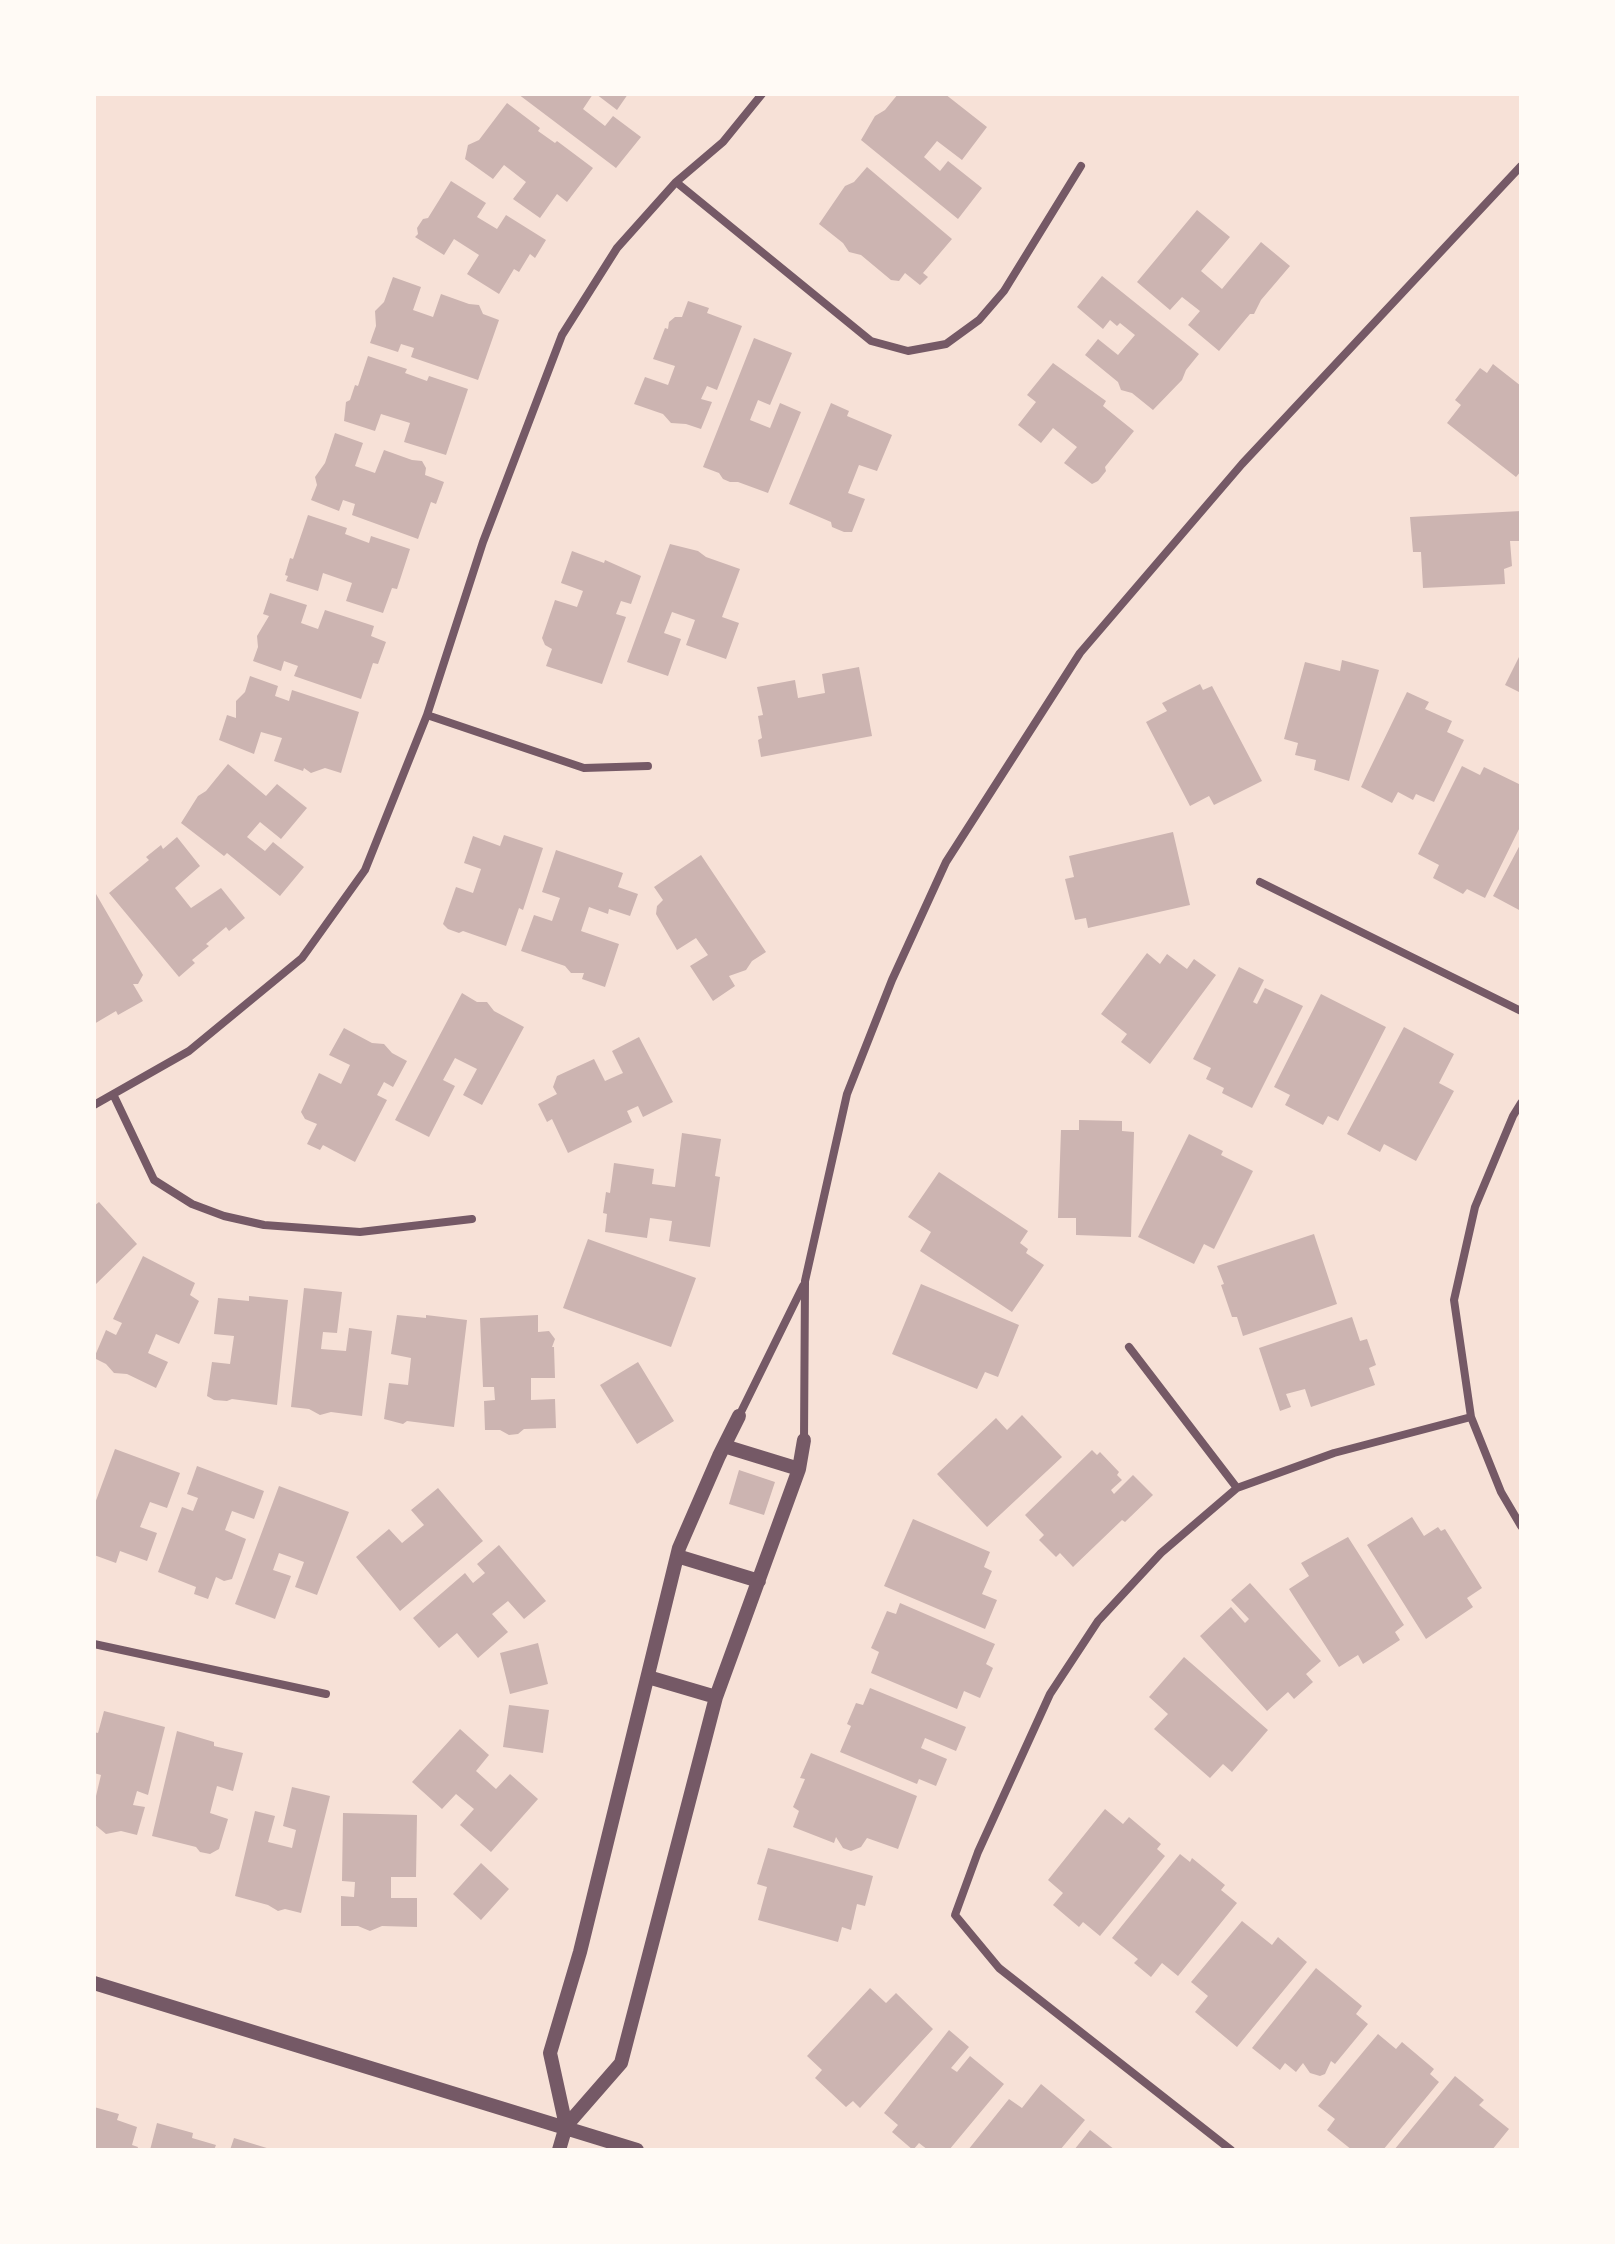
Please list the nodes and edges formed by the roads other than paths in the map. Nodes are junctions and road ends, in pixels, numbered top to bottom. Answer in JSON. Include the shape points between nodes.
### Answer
{"nodes":[{"id":1,"x":762,"y":94,"type":"edge"},
{"id":2,"x":1081,"y":166,"type":"dead end"},
{"id":3,"x":1521,"y":166,"type":"edge"},
{"id":4,"x":676,"y":182,"type":"junction"},
{"id":5,"x":427,"y":715,"type":"junction"},
{"id":6,"x":648,"y":766,"type":"dead end"},
{"id":7,"x":1260,"y":882,"type":"dead end"},
{"id":8,"x":1521,"y":1011,"type":"edge"},
{"id":9,"x":113,"y":1094,"type":"junction"},
{"id":10,"x":1521,"y":1103,"type":"edge"},
{"id":11,"x":94,"y":1105,"type":"edge"},
{"id":12,"x":472,"y":1219,"type":"dead end"},
{"id":13,"x":805,"y":1281,"type":"junction"},
{"id":14,"x":1129,"y":1347,"type":"dead end"},
{"id":15,"x":739,"y":1416,"type":"joint"},
{"id":16,"x":1471,"y":1417,"type":"junction"},
{"id":17,"x":804,"y":1440,"type":"joint"},
{"id":18,"x":724,"y":1446,"type":"junction"},
{"id":19,"x":799,"y":1469,"type":"junction"},
{"id":20,"x":1237,"y":1488,"type":"junction"},
{"id":21,"x":1521,"y":1526,"type":"edge"},
{"id":22,"x":677,"y":1556,"type":"junction"},
{"id":23,"x":759,"y":1581,"type":"junction"},
{"id":24,"x":94,"y":1644,"type":"edge"},
{"id":25,"x":648,"y":1677,"type":"junction"},
{"id":26,"x":326,"y":1694,"type":"dead end"},
{"id":27,"x":716,"y":1697,"type":"junction"},
{"id":28,"x":94,"y":1983,"type":"edge"},
{"id":29,"x":566,"y":2126,"type":"junction"},
{"id":30,"x":559,"y":2150,"type":"edge"},
{"id":31,"x":637,"y":2150,"type":"edge"},
{"id":32,"x":1231,"y":2150,"type":"edge"}],
"edges":[{"from":1,"to":4,"type":"street","via":[[723,142]]},
{"from":2,"to":4,"type":"street","via":[[1004,291],[979,320],[946,344],[908,351],[871,341]]},
{"from":3,"to":13,"type":"street","via":[[1242,464],[1080,653],[946,862],[892,980],[847,1094]]},
{"from":4,"to":5,"type":"street","via":[[617,248],[562,335],[483,542]]},
{"from":5,"to":6,"type":"street","via":[[584,768]]},
{"from":5,"to":9,"type":"street","via":[[365,870],[302,958],[189,1051]]},
{"from":7,"to":8,"type":"street"},
{"from":9,"to":11,"type":"street"},
{"from":9,"to":12,"type":"street","via":[[154,1180],[224,1216],[264,1225],[360,1232]]},
{"from":10,"to":16,"type":"street","via":[[1475,1207],[1454,1300]]},
{"from":13,"to":15,"type":"street"},
{"from":13,"to":17,"type":"street"},
{"from":14,"to":20,"type":"street"},
{"from":15,"to":18,"type":"street"},
{"from":16,"to":20,"type":"street","via":[[1334,1453]]},
{"from":16,"to":21,"type":"street","via":[[1501,1492]]},
{"from":17,"to":19,"type":"street"},
{"from":18,"to":19,"type":"street"},
{"from":18,"to":22,"type":"street"},
{"from":19,"to":23,"type":"street"},
{"from":20,"to":32,"type":"street","via":[[1161,1553],[1090,1633],[1050,1694],[1016,1763],[955,1915],[999,1968]]},
{"from":22,"to":23,"type":"street"},
{"from":22,"to":25,"type":"street"},
{"from":23,"to":27,"type":"street"},
{"from":24,"to":26,"type":"street"},
{"from":25,"to":27,"type":"street"},
{"from":25,"to":29,"type":"street","via":[[550,2053]]},
{"from":27,"to":29,"type":"street","via":[[621,2063]]},
{"from":28,"to":29,"type":"street"},
{"from":29,"to":30,"type":"street"},
{"from":29,"to":31,"type":"street"}]}
